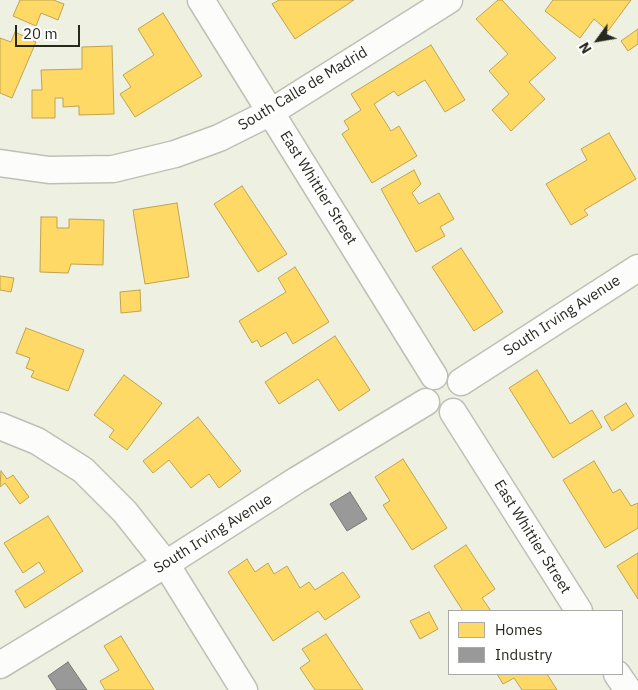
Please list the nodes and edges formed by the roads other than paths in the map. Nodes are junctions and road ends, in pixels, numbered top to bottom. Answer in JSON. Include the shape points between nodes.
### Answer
{"nodes":[{"id":1,"x":201,"y":0,"type":"edge"},
{"id":2,"x":449,"y":0,"type":"edge"},
{"id":3,"x":271,"y":112,"type":"junction"},
{"id":4,"x":0,"y":163,"type":"edge"},
{"id":5,"x":638,"y":268,"type":"edge"},
{"id":6,"x":434,"y":376,"type":"junction"},
{"id":7,"x":461,"y":382,"type":"junction"},
{"id":8,"x":426,"y":402,"type":"junction"},
{"id":9,"x":454,"y":412,"type":"junction"},
{"id":10,"x":0,"y":426,"type":"edge"},
{"id":11,"x":166,"y":564,"type":"junction"},
{"id":12,"x":578,"y":610,"type":"edge"},
{"id":13,"x":0,"y":666,"type":"edge"},
{"id":14,"x":619,"y":675,"type":"edge"},
{"id":15,"x":244,"y":690,"type":"edge"},
{"id":16,"x":628,"y":690,"type":"edge"}],
"edges":[{"from":1,"to":3,"type":"street","name":"East Whittier Street"},
{"from":2,"to":3,"type":"street","name":"South Calle de Madrid"},
{"from":3,"to":4,"type":"street","name":"South Calle de Madrid","via":[[219,138],[175,154],[113,169],[48,170]]},
{"from":3,"to":6,"type":"street","name":"East Whittier Street"},
{"from":5,"to":7,"type":"street","name":"South Irving Avenue"},
{"from":6,"to":7,"type":"street","via":[[450,374]]},
{"from":6,"to":8,"type":"street","via":[[425,389]]},
{"from":7,"to":9,"type":"street","via":[[465,395]]},
{"from":8,"to":9,"type":"street","via":[[435,411]]},
{"from":8,"to":11,"type":"street","name":"South Irving Avenue"},
{"from":9,"to":12,"type":"street","name":"East Whittier Street"},
{"from":10,"to":11,"type":"street","via":[[37,441],[83,470],[124,512]]},
{"from":11,"to":13,"type":"street","name":"South Irving Avenue"},
{"from":11,"to":15,"type":"street"},
{"from":14,"to":16,"type":"street"}]}
